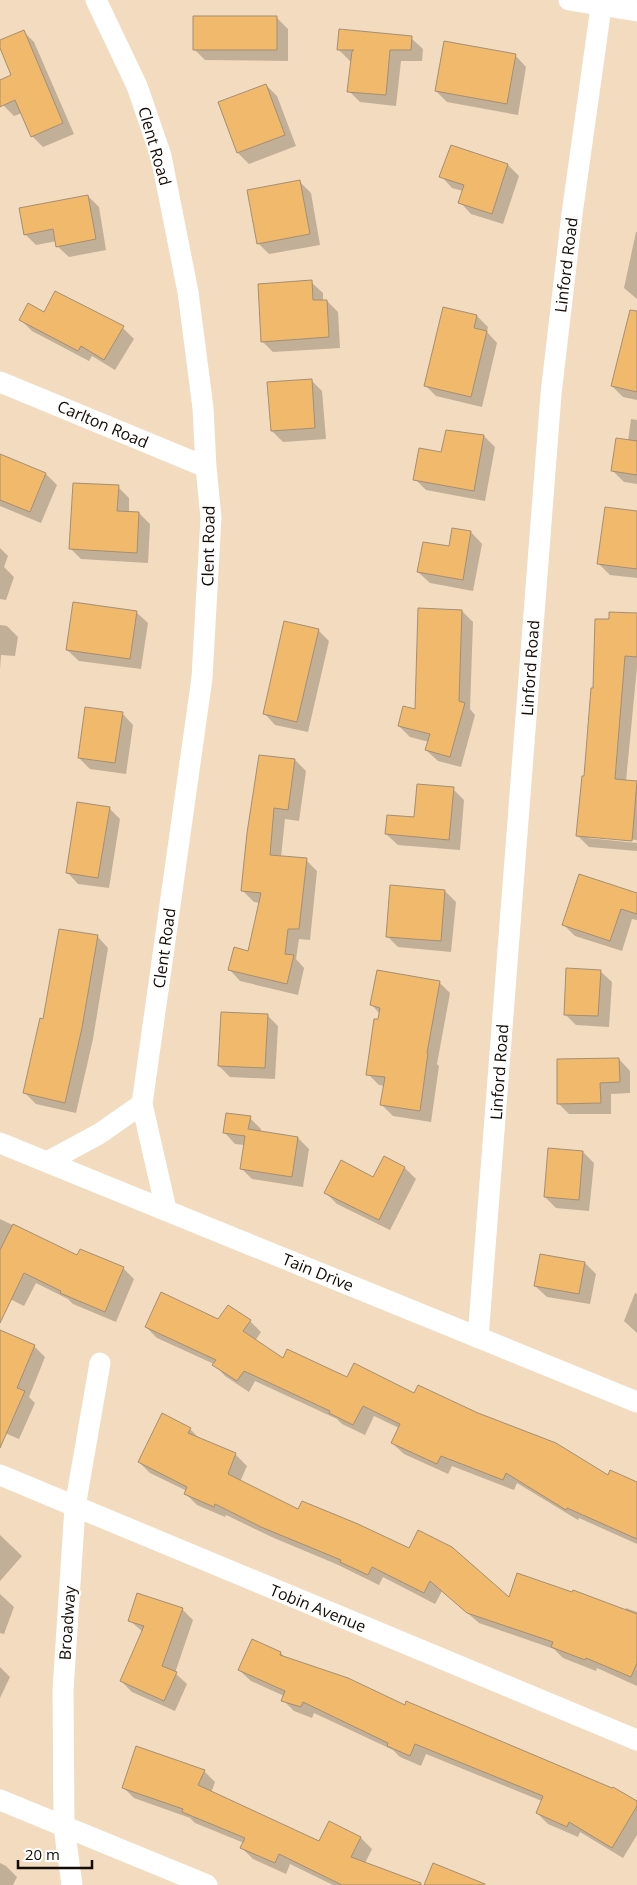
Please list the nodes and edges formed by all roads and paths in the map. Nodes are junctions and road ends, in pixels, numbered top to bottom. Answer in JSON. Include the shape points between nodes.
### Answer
{"nodes":[{"id":1,"x":96,"y":0,"type":"edge"},
{"id":2,"x":570,"y":0,"type":"edge"},
{"id":3,"x":602,"y":3,"type":"edge"},
{"id":4,"x":637,"y":11,"type":"edge"},
{"id":5,"x":0,"y":382,"type":"edge"},
{"id":6,"x":206,"y":467,"type":"junction"},
{"id":7,"x":142,"y":1104,"type":"junction"},
{"id":8,"x":0,"y":1142,"type":"edge"},
{"id":9,"x":48,"y":1162,"type":"junction"},
{"id":10,"x":166,"y":1210,"type":"junction"},
{"id":11,"x":478,"y":1338,"type":"junction"},
{"id":12,"x":100,"y":1363,"type":"dead end"},
{"id":13,"x":637,"y":1402,"type":"edge"},
{"id":14,"x":0,"y":1475,"type":"edge"},
{"id":15,"x":75,"y":1507,"type":"junction"},
{"id":16,"x":637,"y":1740,"type":"edge"},
{"id":17,"x":0,"y":1800,"type":"edge"},
{"id":18,"x":64,"y":1827,"type":"junction"},
{"id":19,"x":72,"y":1885,"type":"edge"},
{"id":20,"x":207,"y":1885,"type":"edge"}],
"edges":[{"from":1,"to":6,"type":"street","name":"Clent Road","via":[[137,86],[161,156],[188,292],[203,408]]},
{"from":2,"to":3,"type":"street"},
{"from":3,"to":4,"type":"street"},
{"from":3,"to":11,"type":"street","name":"Linford Road","via":[[551,394]]},
{"from":5,"to":6,"type":"street","name":"Carlton Road"},
{"from":6,"to":7,"type":"street","name":"Clent Road","via":[[211,518],[202,678]]},
{"from":7,"to":9,"type":"street"},
{"from":7,"to":10,"type":"street","name":"Clent Road"},
{"from":8,"to":9,"type":"street","name":"Tain Drive"},
{"from":9,"to":10,"type":"street","name":"Tain Drive"},
{"from":10,"to":11,"type":"street","name":"Tain Drive"},
{"from":11,"to":13,"type":"street","name":"Tain Drive"},
{"from":12,"to":15,"type":"street","name":"Broadway"},
{"from":14,"to":15,"type":"street","name":"Tobin Avenue"},
{"from":15,"to":16,"type":"street","name":"Tobin Avenue"},
{"from":15,"to":18,"type":"street","name":"Broadway","via":[[63,1690]]},
{"from":17,"to":18,"type":"street"},
{"from":18,"to":19,"type":"street","name":"Broadway"},
{"from":18,"to":20,"type":"street"}]}
